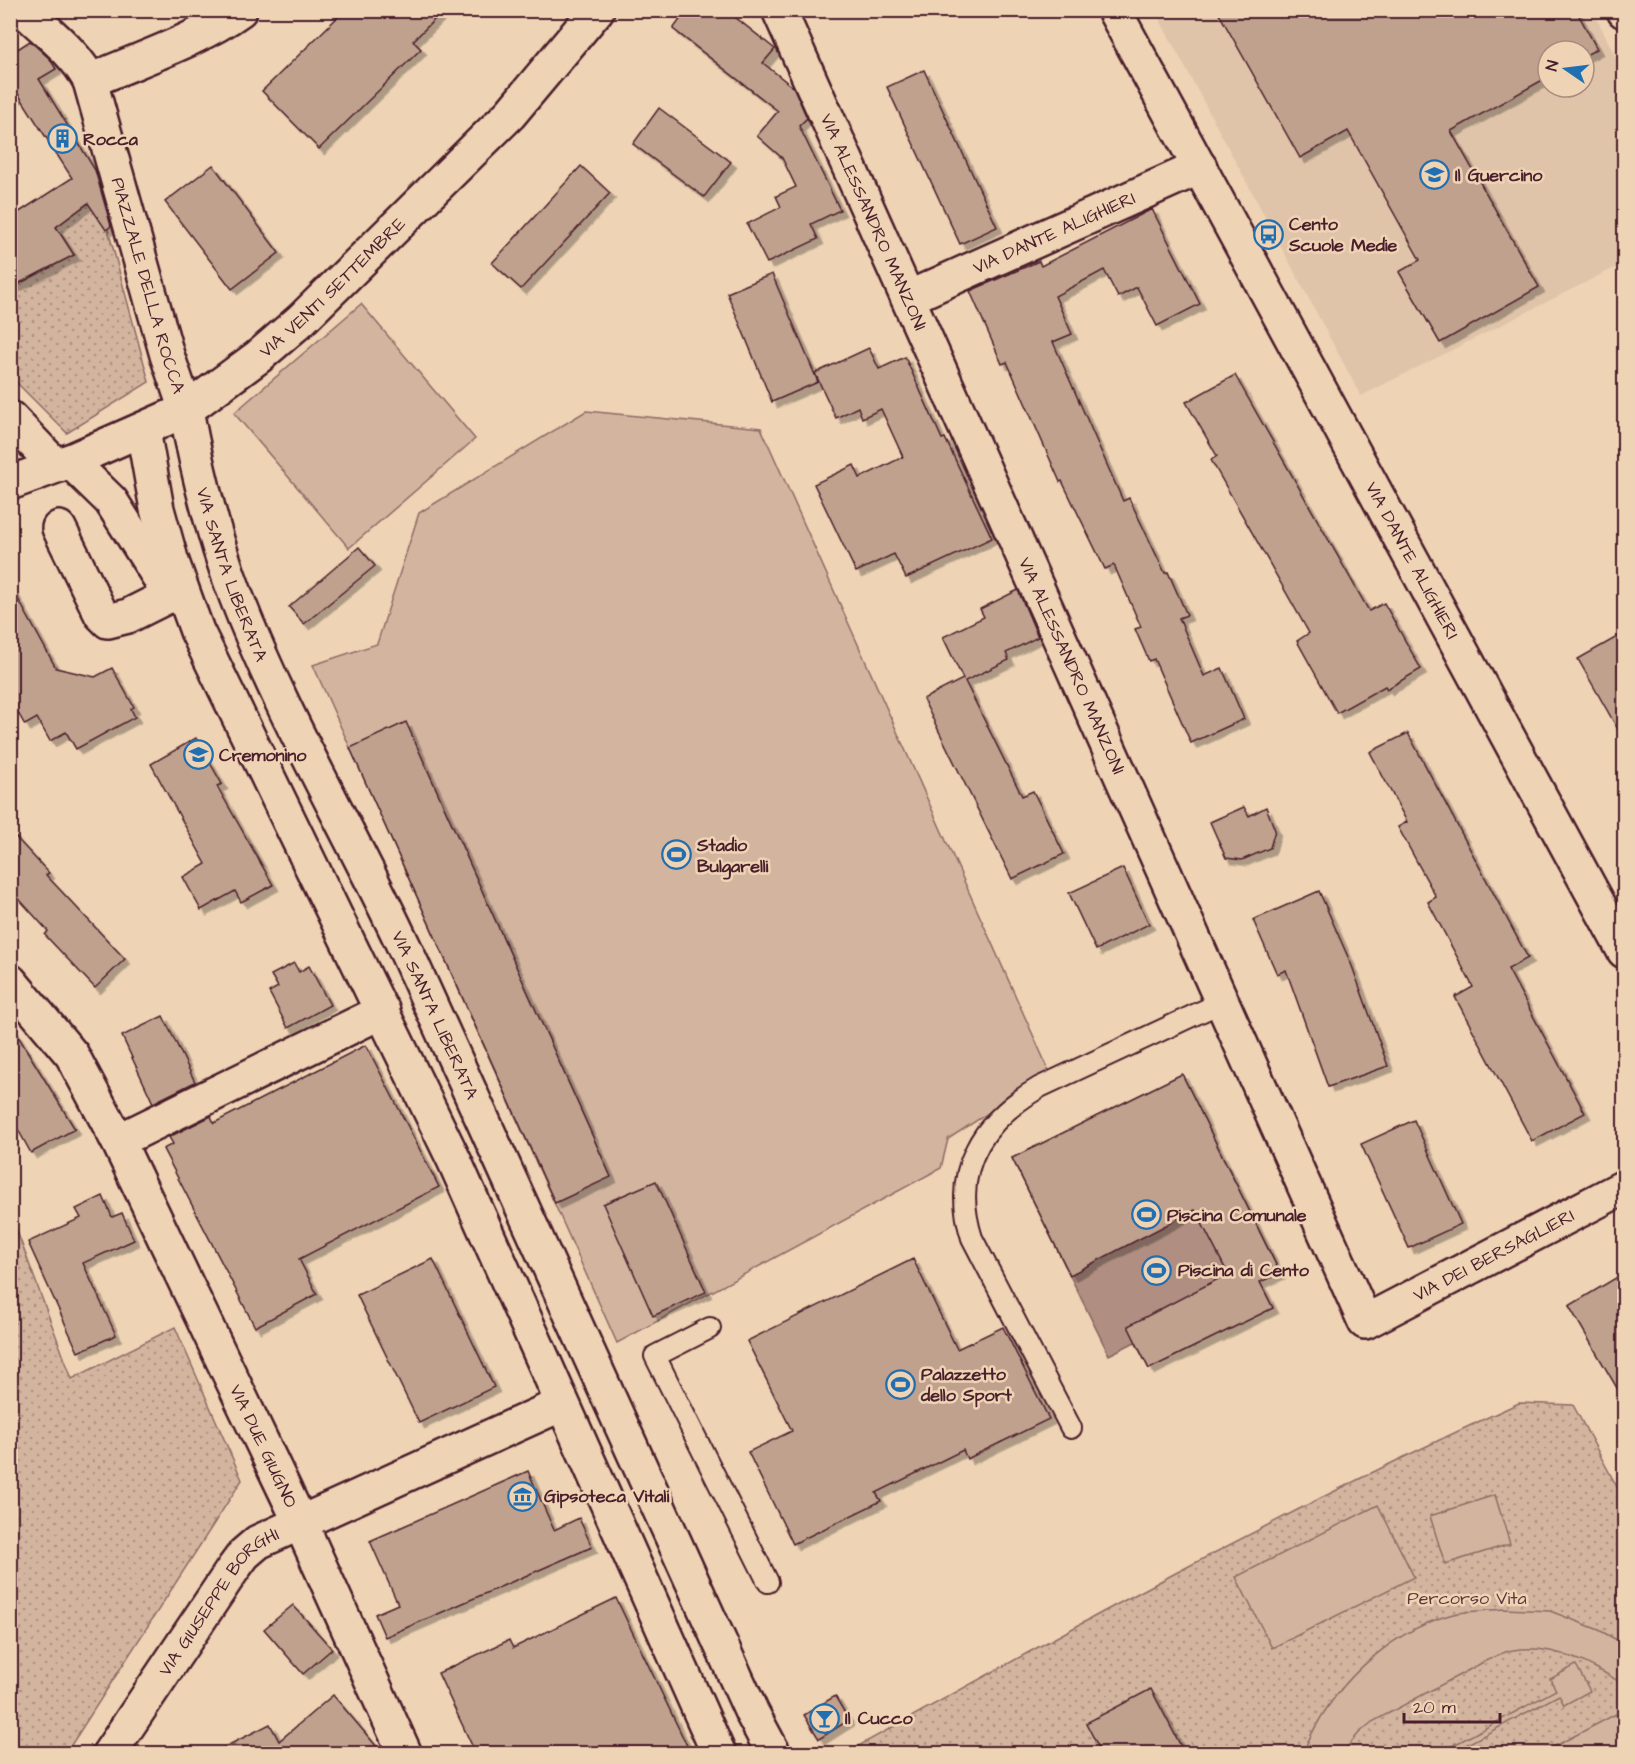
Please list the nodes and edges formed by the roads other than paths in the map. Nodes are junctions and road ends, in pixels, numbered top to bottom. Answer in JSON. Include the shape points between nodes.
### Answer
{"nodes":[{"id":1,"x":24,"y":10,"type":"edge"},
{"id":2,"x":240,"y":10,"type":"edge"},
{"id":3,"x":597,"y":10,"type":"edge"},
{"id":4,"x":779,"y":10,"type":"edge"},
{"id":5,"x":1114,"y":10,"type":"edge"},
{"id":6,"x":90,"y":81,"type":"junction"},
{"id":7,"x":1200,"y":167,"type":"junction"},
{"id":8,"x":908,"y":298,"type":"junction"},
{"id":9,"x":186,"y":410,"type":"junction"},
{"id":10,"x":10,"y":418,"type":"edge"},
{"id":11,"x":143,"y":429,"type":"junction"},
{"id":12,"x":63,"y":463,"type":"junction"},
{"id":13,"x":10,"y":483,"type":"edge"},
{"id":14,"x":59,"y":528,"type":"dead end"},
{"id":15,"x":170,"y":595,"type":"junction"},
{"id":16,"x":219,"y":677,"type":"junction"},
{"id":17,"x":1624,"y":951,"type":"edge"},
{"id":18,"x":10,"y":981,"type":"edge"},
{"id":19,"x":1222,"y":1002,"type":"junction"},
{"id":20,"x":383,"y":1011,"type":"junction"},
{"id":21,"x":118,"y":1141,"type":"junction"},
{"id":22,"x":1624,"y":1187,"type":"edge"},
{"id":23,"x":1365,"y":1322,"type":"joint"},
{"id":24,"x":710,"y":1328,"type":"dead end"},
{"id":25,"x":562,"y":1404,"type":"junction"},
{"id":26,"x":1071,"y":1428,"type":"dead end"},
{"id":27,"x":300,"y":1522,"type":"junction"},
{"id":28,"x":768,"y":1582,"type":"dead end"},
{"id":29,"x":706,"y":1612,"type":"junction"},
{"id":30,"x":664,"y":1631,"type":"junction"},
{"id":31,"x":109,"y":1754,"type":"edge"},
{"id":32,"x":405,"y":1754,"type":"edge"},
{"id":33,"x":719,"y":1754,"type":"edge"},
{"id":34,"x":774,"y":1754,"type":"edge"}],
"edges":[{"from":1,"to":6,"type":"street","name":"PIAZZALE DELLA ROCCA","via":[[72,56]]},
{"from":2,"to":6,"type":"street","via":[[203,32]]},
{"from":3,"to":9,"type":"street","name":"VIA VENTI SETTEMBRE","via":[[510,114],[301,320]]},
{"from":4,"to":8,"type":"street","name":"VIA ALESSANDRO MANZONI"},
{"from":5,"to":7,"type":"street","name":"VIA DANTE ALIGHIERI"},
{"from":6,"to":9,"type":"street","name":"PIAZZALE DELLA ROCCA"},
{"from":7,"to":8,"type":"street","name":"VIA DANTE ALIGHIERI"},
{"from":7,"to":17,"type":"street","name":"VIA DANTE ALIGHIERI"},
{"from":8,"to":19,"type":"street","name":"VIA ALESSANDRO MANZONI"},
{"from":9,"to":11,"type":"street","name":"VIA VENTI SETTEMBRE"},
{"from":9,"to":29,"type":"street","name":"VIA SANTA LIBERATA","via":[[205,501],[254,640],[405,948]]},
{"from":10,"to":12,"type":"street"},
{"from":11,"to":12,"type":"street","name":"VIA VENTI SETTEMBRE"},
{"from":11,"to":16,"type":"street","via":[[157,509],[171,559],[197,631]]},
{"from":12,"to":13,"type":"street","name":"VIA VENTI SETTEMBRE"},
{"from":12,"to":15,"type":"street","via":[[111,501]]},
{"from":14,"to":15,"type":"street","via":[[108,621],[128,616]]},
{"from":15,"to":16,"type":"street"},
{"from":16,"to":20,"type":"street"},
{"from":18,"to":21,"type":"street","name":"VIA DUE GIUGNO","via":[[72,1055]]},
{"from":19,"to":23,"type":"street","name":"VIA ALESSANDRO MANZONI"},
{"from":19,"to":26,"type":"lane","via":[[1020,1099],[989,1128],[969,1163],[964,1202],[972,1238]]},
{"from":20,"to":21,"type":"street"},
{"from":20,"to":25,"type":"street"},
{"from":21,"to":27,"type":"street","name":"VIA DUE GIUGNO"},
{"from":22,"to":23,"type":"street","name":"VIA DEI BERSAGLIERI"},
{"from":24,"to":28,"type":"lane","via":[[655,1356]]},
{"from":25,"to":27,"type":"street","name":"VIA GIUSEPPE BORGHI"},
{"from":25,"to":30,"type":"street"},
{"from":27,"to":31,"type":"street","name":"VIA GIUSEPPE BORGHI","via":[[258,1542],[244,1554]]},
{"from":27,"to":32,"type":"street","name":"VIA DUE GIUGNO"},
{"from":29,"to":30,"type":"street"},
{"from":29,"to":34,"type":"street","name":"VIA SANTA LIBERATA"},
{"from":30,"to":33,"type":"street"}]}
